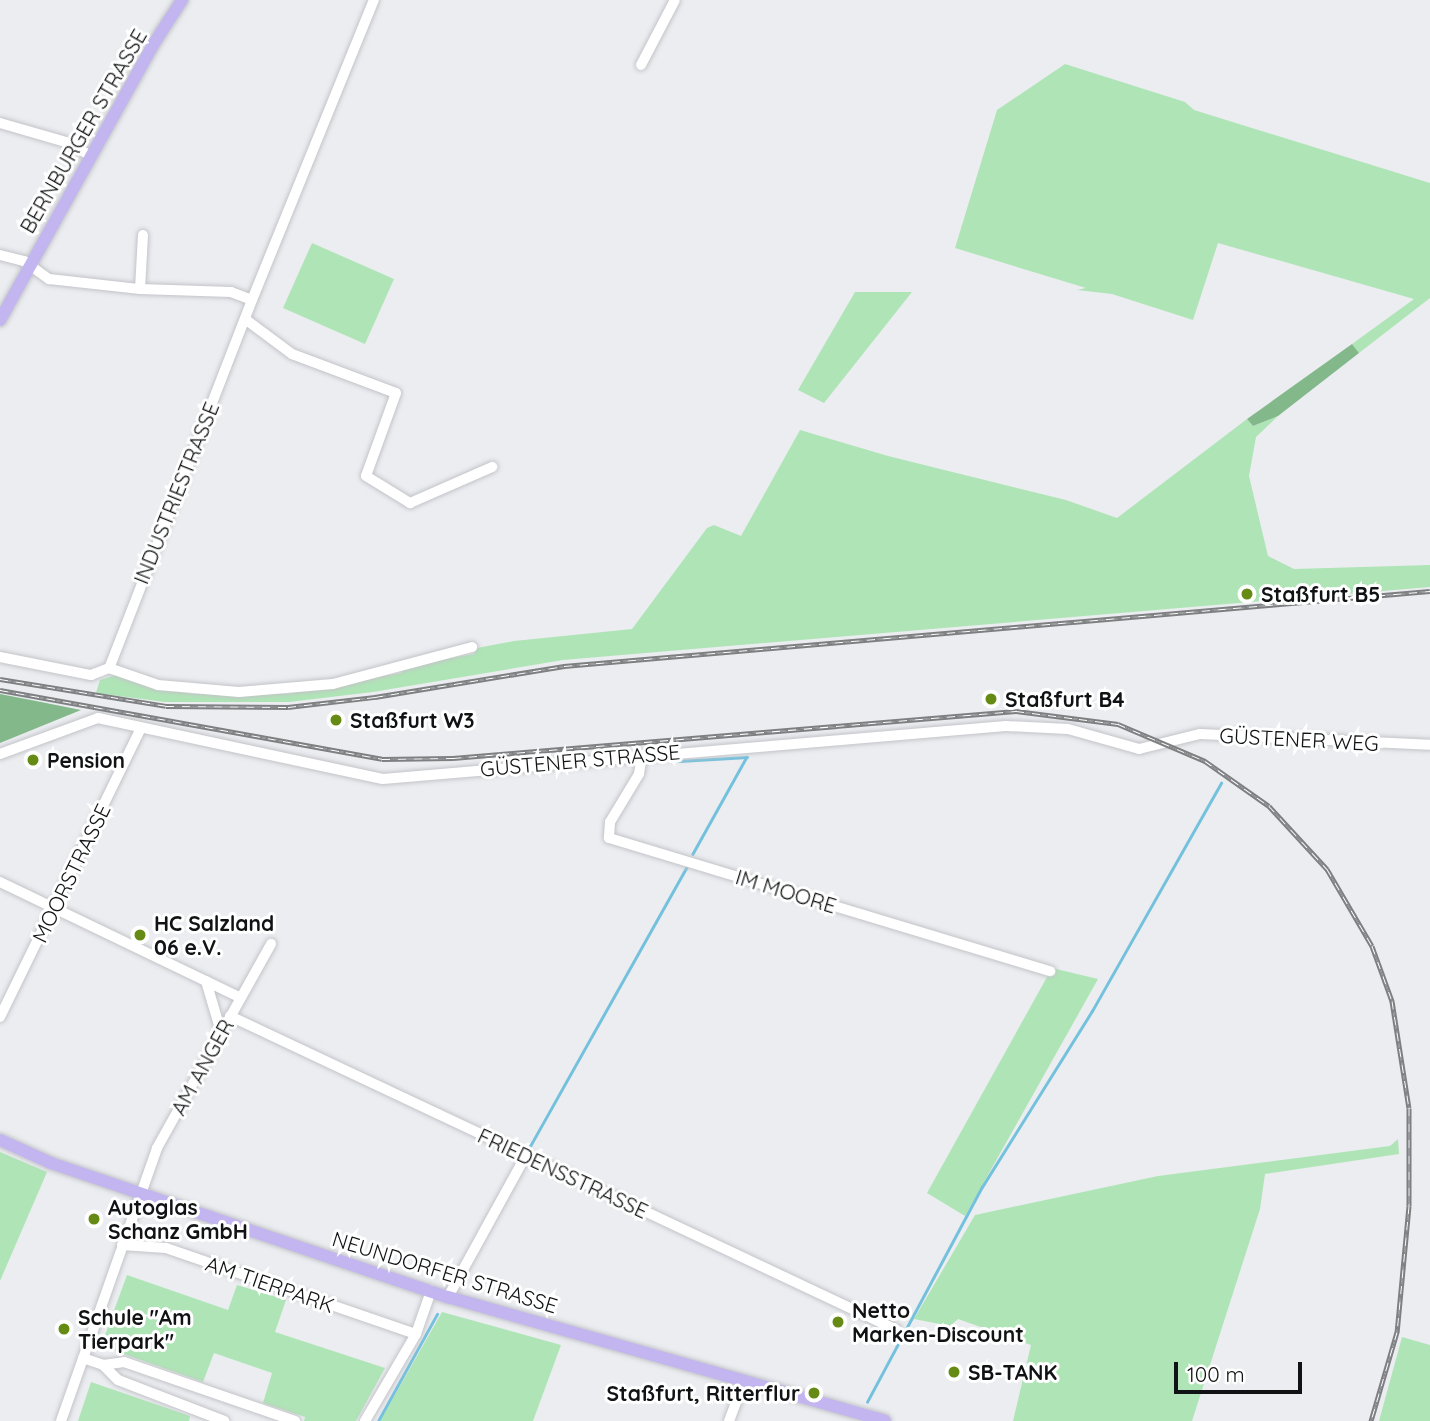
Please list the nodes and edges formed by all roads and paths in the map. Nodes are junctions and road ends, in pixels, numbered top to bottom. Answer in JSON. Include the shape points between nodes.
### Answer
{"nodes":[{"id":1,"x":182,"y":0,"type":"edge"},
{"id":2,"x":374,"y":0,"type":"edge"},
{"id":3,"x":675,"y":0,"type":"edge"},
{"id":4,"x":640,"y":65,"type":"dead end"},
{"id":5,"x":0,"y":123,"type":"edge"},
{"id":6,"x":91,"y":156,"type":"junction"},
{"id":7,"x":143,"y":235,"type":"dead end"},
{"id":8,"x":0,"y":255,"type":"edge"},
{"id":9,"x":30,"y":264,"type":"junction"},
{"id":10,"x":140,"y":289,"type":"junction"},
{"id":11,"x":252,"y":300,"type":"junction"},
{"id":12,"x":245,"y":319,"type":"junction"},
{"id":13,"x":0,"y":320,"type":"edge"},
{"id":14,"x":492,"y":467,"type":"dead end"},
{"id":15,"x":472,"y":647,"type":"dead end"},
{"id":16,"x":0,"y":657,"type":"edge"},
{"id":17,"x":109,"y":668,"type":"junction"},
{"id":18,"x":141,"y":728,"type":"junction"},
{"id":19,"x":1170,"y":744,"type":"joint"},
{"id":20,"x":1430,"y":745,"type":"edge"},
{"id":21,"x":0,"y":754,"type":"edge"},
{"id":22,"x":642,"y":755,"type":"junction"},
{"id":23,"x":0,"y":882,"type":"edge"},
{"id":24,"x":54,"y":907,"type":"junction"},
{"id":25,"x":271,"y":944,"type":"dead end"},
{"id":26,"x":1050,"y":971,"type":"dead end"},
{"id":27,"x":206,"y":981,"type":"junction"},
{"id":28,"x":241,"y":998,"type":"junction"},
{"id":29,"x":230,"y":1016,"type":"junction"},
{"id":30,"x":0,"y":1017,"type":"edge"},
{"id":31,"x":221,"y":1032,"type":"junction"},
{"id":32,"x":0,"y":1140,"type":"edge"},
{"id":33,"x":526,"y":1155,"type":"junction"},
{"id":34,"x":140,"y":1193,"type":"junction"},
{"id":35,"x":122,"y":1245,"type":"junction"},
{"id":36,"x":431,"y":1291,"type":"junction"},
{"id":37,"x":448,"y":1297,"type":"junction"},
{"id":38,"x":897,"y":1330,"type":"dead end"},
{"id":39,"x":416,"y":1334,"type":"junction"},
{"id":40,"x":83,"y":1358,"type":"junction"},
{"id":41,"x":103,"y":1365,"type":"junction"},
{"id":42,"x":744,"y":1381,"type":"junction"},
{"id":43,"x":878,"y":1420,"type":"edge"},
{"id":44,"x":61,"y":1421,"type":"edge"},
{"id":45,"x":224,"y":1421,"type":"edge"},
{"id":46,"x":295,"y":1421,"type":"edge"},
{"id":47,"x":365,"y":1421,"type":"edge"},
{"id":48,"x":729,"y":1421,"type":"edge"}],
"edges":[{"from":1,"to":6,"type":"main road","name":"BERNBURGER STRASSE"},
{"from":2,"to":11,"type":"street","name":"INDUSTRIESTRASSE"},
{"from":3,"to":4,"type":"street"},
{"from":5,"to":6,"type":"street","via":[[66,142]]},
{"from":6,"to":9,"type":"main road","name":"BERNBURGER STRASSE"},
{"from":7,"to":10,"type":"street"},
{"from":8,"to":9,"type":"street"},
{"from":9,"to":10,"type":"street","via":[[49,279]]},
{"from":9,"to":13,"type":"main road","name":"BERNBURGER STRASSE"},
{"from":10,"to":11,"type":"street","via":[[231,292]]},
{"from":11,"to":12,"type":"street","name":"INDUSTRIESTRASSE"},
{"from":12,"to":14,"type":"street","via":[[292,354],[396,393],[366,476],[410,503]]},
{"from":12,"to":17,"type":"street","name":"INDUSTRIESTRASSE"},
{"from":15,"to":17,"type":"street","via":[[333,684],[284,691],[192,690],[158,685]]},
{"from":16,"to":17,"type":"street","via":[[92,675]]},
{"from":18,"to":21,"type":"street","name":"GÜSTENER STRASSE","via":[[98,718]]},
{"from":18,"to":22,"type":"street","name":"GÜSTENER STRASSE","via":[[383,779]]},
{"from":18,"to":24,"type":"street","name":"MOORSTRASSE"},
{"from":19,"to":20,"type":"street","name":"GÜSTENER WEG","via":[[1200,734]]},
{"from":19,"to":22,"type":"street","name":"GÜSTENER STRASSE","via":[[1139,749],[1068,729],[1006,726]]},
{"from":22,"to":26,"type":"street","name":"IM MOORE","via":[[639,774],[610,822],[609,838]]},
{"from":23,"to":24,"type":"street"},
{"from":24,"to":27,"type":"street"},
{"from":24,"to":30,"type":"street","name":"MOORSTRASSE"},
{"from":25,"to":28,"type":"street","name":"AM ANGER"},
{"from":27,"to":28,"type":"street"},
{"from":27,"to":31,"type":"street"},
{"from":28,"to":29,"type":"street","name":"AM ANGER"},
{"from":29,"to":31,"type":"street","name":"AM ANGER"},
{"from":29,"to":33,"type":"street","name":"FRIEDENSSTRASSE"},
{"from":31,"to":34,"type":"street","name":"AM ANGER","via":[[157,1148]]},
{"from":32,"to":34,"type":"main road","name":"NEUNDORFER STRASSE"},
{"from":33,"to":37,"type":"street"},
{"from":33,"to":38,"type":"street","name":"FRIEDENSSTRASSE"},
{"from":34,"to":35,"type":"street"},
{"from":34,"to":36,"type":"main road","name":"NEUNDORFER STRASSE"},
{"from":35,"to":39,"type":"street","name":"AM TIERPARK","via":[[166,1248]]},
{"from":35,"to":40,"type":"street"},
{"from":36,"to":37,"type":"main road","name":"NEUNDORFER STRASSE"},
{"from":36,"to":39,"type":"street"},
{"from":37,"to":42,"type":"main road","name":"NEUNDORFER STRASSE"},
{"from":39,"to":47,"type":"street"},
{"from":40,"to":41,"type":"street"},
{"from":40,"to":44,"type":"street"},
{"from":41,"to":45,"type":"street","via":[[118,1380]]},
{"from":41,"to":46,"type":"street","via":[[124,1362]]},
{"from":42,"to":43,"type":"main road","name":"NEUNDORFER STRASSE"},
{"from":42,"to":48,"type":"street"}]}
